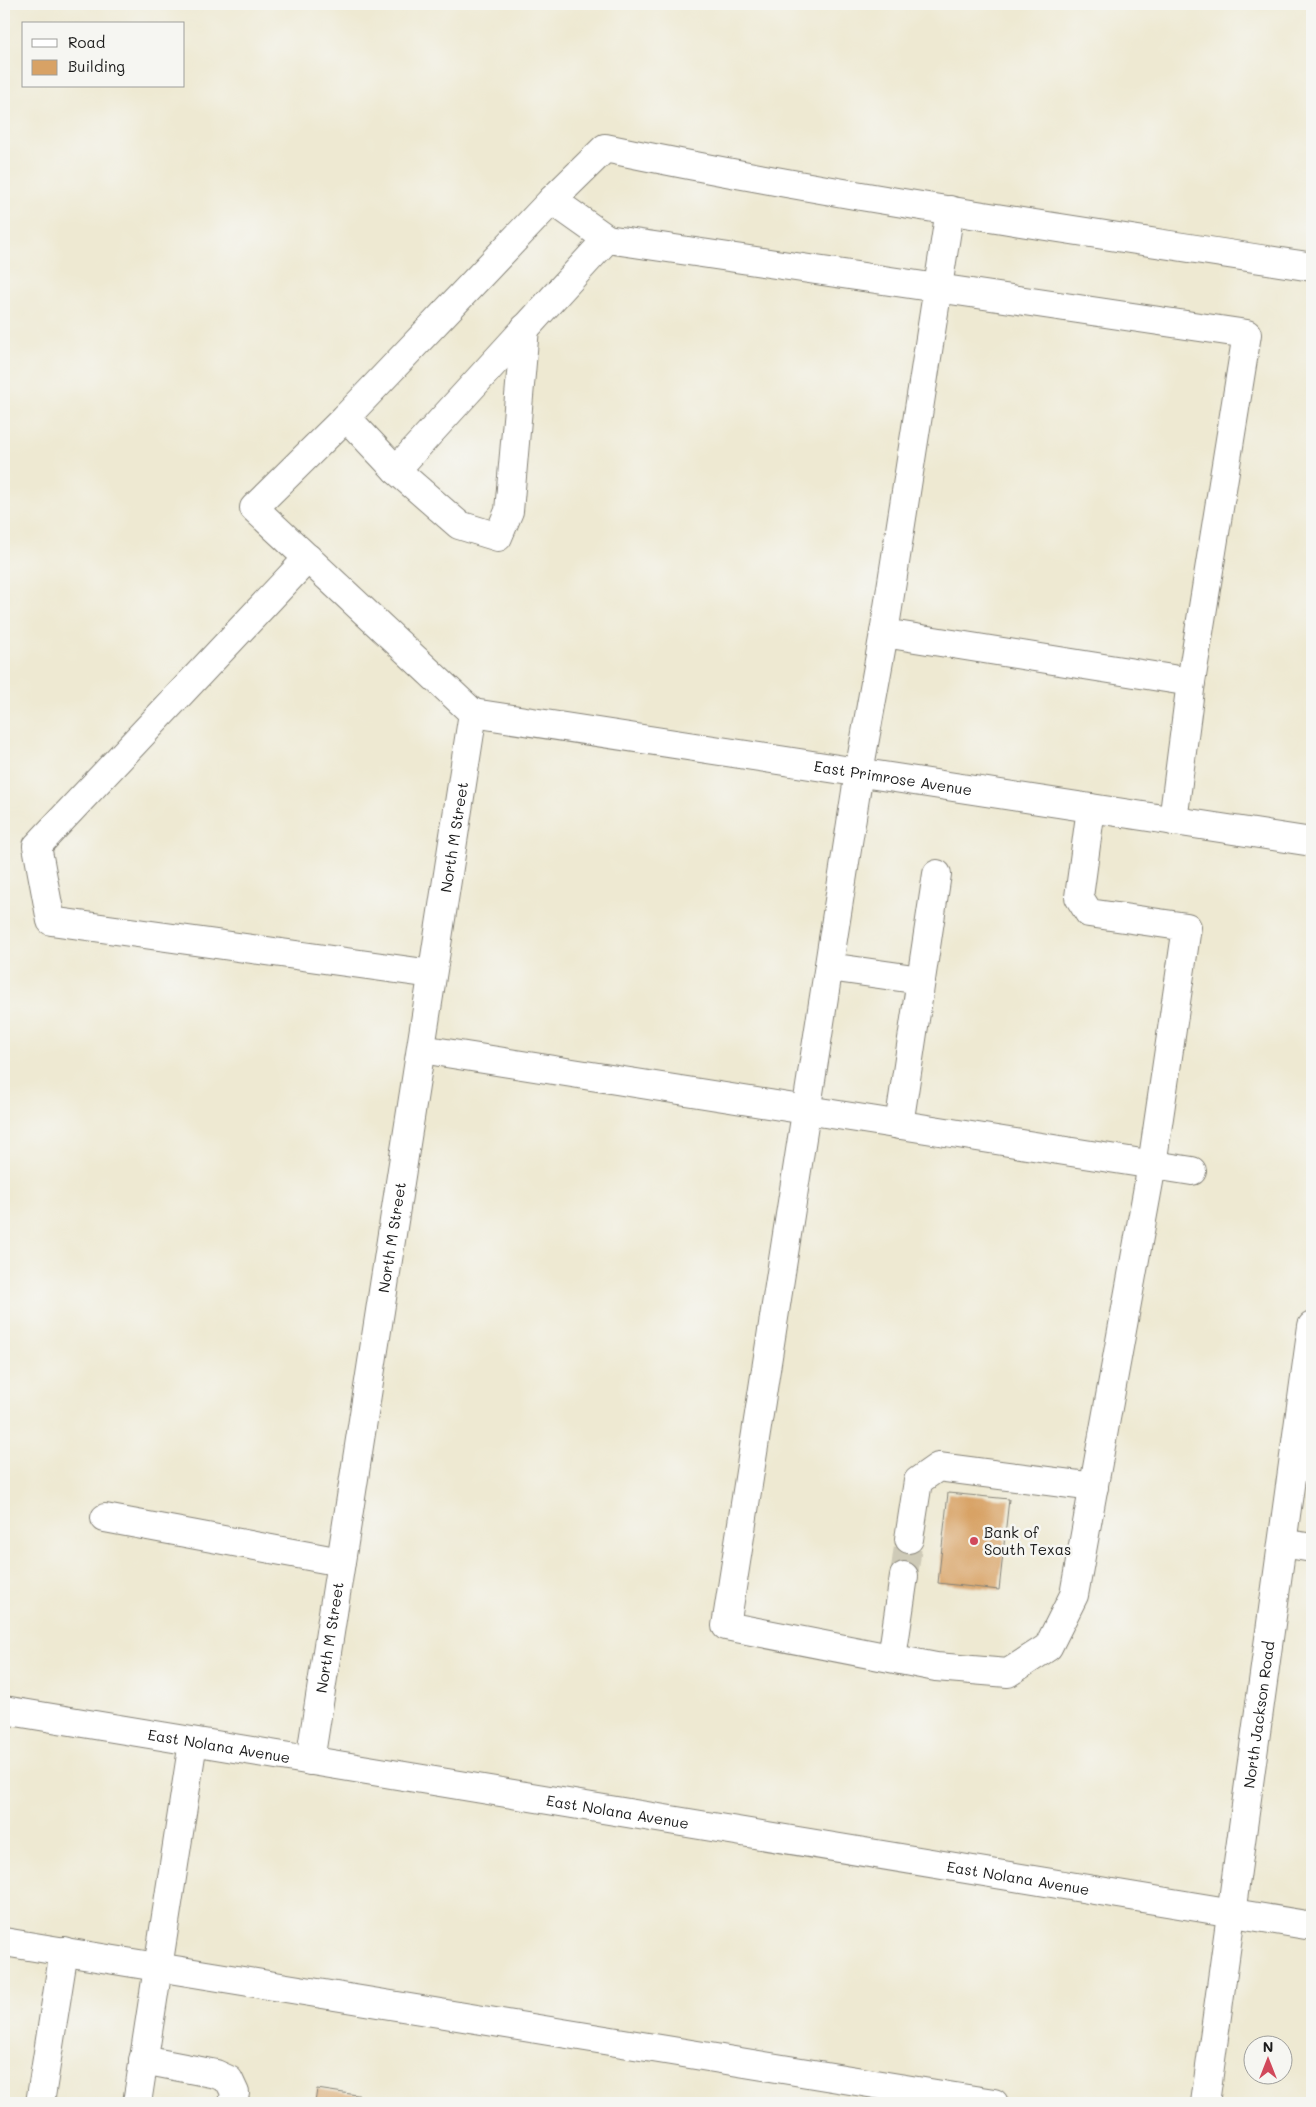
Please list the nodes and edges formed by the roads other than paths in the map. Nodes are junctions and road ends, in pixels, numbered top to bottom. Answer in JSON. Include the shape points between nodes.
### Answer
{"nodes":[{"id":1,"x":552,"y":200,"type":"junction"},
{"id":2,"x":950,"y":210,"type":"junction"},
{"id":3,"x":607,"y":239,"type":"junction"},
{"id":4,"x":1312,"y":267,"type":"edge"},
{"id":5,"x":938,"y":288,"type":"junction"},
{"id":6,"x":525,"y":328,"type":"junction"},
{"id":7,"x":346,"y":417,"type":"junction"},
{"id":8,"x":396,"y":470,"type":"junction"},
{"id":9,"x":308,"y":558,"type":"junction"},
{"id":10,"x":884,"y":633,"type":"junction"},
{"id":11,"x":1191,"y":682,"type":"junction"},
{"id":12,"x":473,"y":713,"type":"junction"},
{"id":13,"x":858,"y":772,"type":"junction"},
{"id":14,"x":1091,"y":808,"type":"junction"},
{"id":15,"x":1173,"y":821,"type":"junction"},
{"id":16,"x":1312,"y":842,"type":"edge"},
{"id":17,"x":937,"y":874,"type":"dead end"},
{"id":18,"x":829,"y":967,"type":"junction"},
{"id":19,"x":432,"y":974,"type":"junction"},
{"id":20,"x":921,"y":980,"type":"junction"},
{"id":21,"x":421,"y":1049,"type":"junction"},
{"id":22,"x":806,"y":1110,"type":"junction"},
{"id":23,"x":899,"y":1125,"type":"junction"},
{"id":24,"x":1152,"y":1165,"type":"junction"},
{"id":25,"x":1192,"y":1171,"type":"dead end"},
{"id":26,"x":1312,"y":1326,"type":"edge"},
{"id":27,"x":1094,"y":1487,"type":"junction"},
{"id":28,"x":105,"y":1518,"type":"dead end"},
{"id":29,"x":914,"y":1541,"type":"tunnel mouth"},
{"id":30,"x":1283,"y":1543,"type":"junction"},
{"id":31,"x":1312,"y":1548,"type":"edge"},
{"id":32,"x":341,"y":1562,"type":"junction"},
{"id":33,"x":909,"y":1576,"type":"tunnel mouth"},
{"id":34,"x":892,"y":1658,"type":"junction"},
{"id":35,"x":4,"y":1710,"type":"edge"},
{"id":36,"x":193,"y":1742,"type":"junction"},
{"id":37,"x":310,"y":1761,"type":"junction"},
{"id":38,"x":1232,"y":1914,"type":"junction"},
{"id":39,"x":1312,"y":1926,"type":"edge"},
{"id":40,"x":4,"y":1942,"type":"edge"},
{"id":41,"x":64,"y":1951,"type":"junction"},
{"id":42,"x":158,"y":1966,"type":"junction"},
{"id":43,"x":143,"y":2060,"type":"junction"},
{"id":44,"x":941,"y":2099,"type":"edge"},
{"id":45,"x":40,"y":2103,"type":"edge"},
{"id":46,"x":137,"y":2103,"type":"edge"},
{"id":47,"x":234,"y":2103,"type":"edge"},
{"id":48,"x":994,"y":2103,"type":"edge"},
{"id":49,"x":1205,"y":2103,"type":"edge"}],
"edges":[{"from":1,"to":2,"type":"street","via":[[605,148]]},
{"from":1,"to":3,"type":"street"},
{"from":1,"to":7,"type":"street"},
{"from":2,"to":4,"type":"street"},
{"from":2,"to":5,"type":"street"},
{"from":3,"to":5,"type":"street"},
{"from":3,"to":6,"type":"street"},
{"from":5,"to":10,"type":"street"},
{"from":5,"to":11,"type":"street","via":[[1248,334]]},
{"from":6,"to":8,"type":"street"},
{"from":6,"to":8,"type":"street","via":[[509,511],[498,537],[459,525]]},
{"from":7,"to":8,"type":"street"},
{"from":7,"to":9,"type":"street","via":[[254,508]]},
{"from":9,"to":12,"type":"street"},
{"from":9,"to":19,"type":"street","via":[[37,846],[51,921]]},
{"from":10,"to":11,"type":"street"},
{"from":10,"to":13,"type":"street"},
{"from":11,"to":15,"type":"street"},
{"from":12,"to":13,"type":"street","name":"East Primrose Avenue"},
{"from":12,"to":19,"type":"street","name":"North M Street"},
{"from":13,"to":14,"type":"street","name":"East Primrose Avenue"},
{"from":13,"to":18,"type":"street"},
{"from":14,"to":15,"type":"street","name":"East Primrose Avenue"},
{"from":14,"to":24,"type":"street","via":[[1079,898],[1089,913],[1187,927]]},
{"from":15,"to":16,"type":"street","name":"East Primrose Avenue"},
{"from":17,"to":20,"type":"street"},
{"from":18,"to":20,"type":"street"},
{"from":18,"to":22,"type":"street"},
{"from":19,"to":21,"type":"street","name":"North M Street"},
{"from":20,"to":23,"type":"street"},
{"from":21,"to":22,"type":"street"},
{"from":21,"to":32,"type":"street","name":"North M Street"},
{"from":22,"to":23,"type":"street"},
{"from":22,"to":34,"type":"street","via":[[726,1626]]},
{"from":23,"to":24,"type":"street"},
{"from":24,"to":25,"type":"street"},
{"from":24,"to":27,"type":"street"},
{"from":26,"to":30,"type":"street","name":"North Jackson Road"},
{"from":27,"to":29,"type":"street","via":[[938,1467],[918,1481]]},
{"from":27,"to":34,"type":"street","via":[[1074,1595],[1048,1646],[1008,1673],[936,1667]]},
{"from":28,"to":32,"type":"street"},
{"from":30,"to":31,"type":"street"},
{"from":30,"to":38,"type":"street","name":"North Jackson Road"},
{"from":32,"to":37,"type":"street","name":"North M Street"},
{"from":33,"to":34,"type":"street","via":[[899,1609]]},
{"from":35,"to":36,"type":"street","name":"East Nolana Avenue"},
{"from":36,"to":37,"type":"street","name":"East Nolana Avenue"},
{"from":36,"to":42,"type":"street"},
{"from":37,"to":38,"type":"street","name":"East Nolana Avenue"},
{"from":38,"to":39,"type":"street","name":"East Nolana Avenue"},
{"from":38,"to":49,"type":"street","name":"North Jackson Road"},
{"from":40,"to":41,"type":"street"},
{"from":41,"to":42,"type":"street"},
{"from":41,"to":45,"type":"street"},
{"from":42,"to":43,"type":"street"},
{"from":42,"to":44,"type":"street"},
{"from":43,"to":46,"type":"street"},
{"from":43,"to":47,"type":"street","via":[[216,2074],[229,2080],[235,2093]]},
{"from":44,"to":48,"type":"street"}]}
